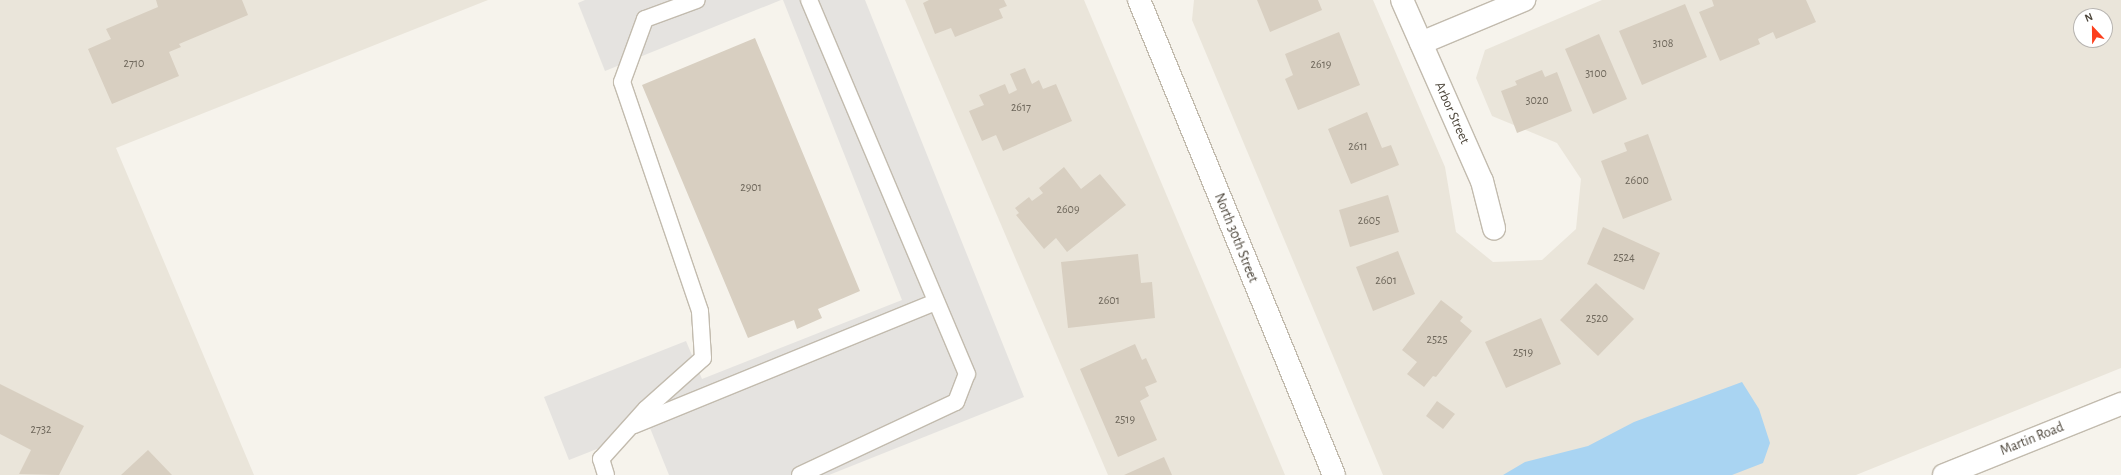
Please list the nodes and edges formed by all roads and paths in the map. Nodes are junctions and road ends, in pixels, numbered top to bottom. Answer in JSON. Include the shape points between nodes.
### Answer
{"nodes":[{"id":1,"x":697,"y":0,"type":"edge"},
{"id":2,"x":809,"y":0,"type":"edge"},
{"id":3,"x":1139,"y":0,"type":"edge"},
{"id":4,"x":1402,"y":0,"type":"edge"},
{"id":5,"x":1524,"y":0,"type":"edge"},
{"id":6,"x":1421,"y":43,"type":"junction"},
{"id":7,"x":1494,"y":228,"type":"dead end"},
{"id":8,"x":936,"y":302,"type":"junction"},
{"id":9,"x":2121,"y":404,"type":"edge"},
{"id":10,"x":630,"y":426,"type":"junction"},
{"id":11,"x":606,"y":475,"type":"edge"},
{"id":12,"x":800,"y":475,"type":"edge"},
{"id":13,"x":1334,"y":475,"type":"edge"},
{"id":14,"x":1944,"y":475,"type":"edge"}],
"edges":[{"from":1,"to":10,"type":"lane","via":[[645,19],[622,82],[700,311],[703,358]]},
{"from":2,"to":8,"type":"lane"},
{"from":3,"to":13,"type":"street","name":"North 30th Street"},
{"from":4,"to":6,"type":"street","name":"Arbor Street"},
{"from":5,"to":6,"type":"street"},
{"from":6,"to":7,"type":"street","name":"Arbor Street","via":[[1482,181]]},
{"from":8,"to":10,"type":"lane"},
{"from":8,"to":12,"type":"lane","via":[[966,374],[956,402]]},
{"from":9,"to":14,"type":"street","name":"Martin Road"},
{"from":10,"to":11,"type":"lane","via":[[601,459]]}]}
